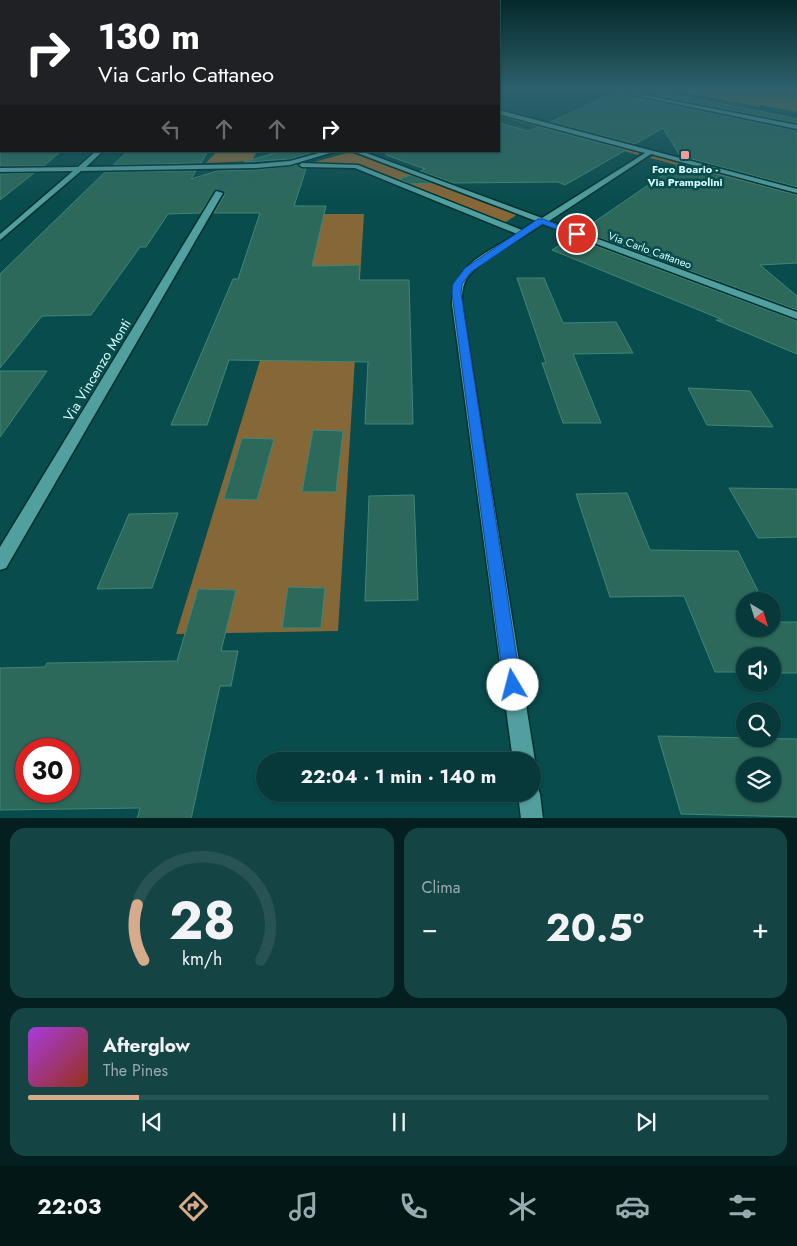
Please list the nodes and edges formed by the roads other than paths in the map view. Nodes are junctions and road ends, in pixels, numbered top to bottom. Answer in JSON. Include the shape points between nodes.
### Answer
{"nodes":[{"id":1,"x":553,"y":126,"type":"edge"},
{"id":2,"x":99,"y":152,"type":"edge"},
{"id":3,"x":330,"y":152,"type":"edge"},
{"id":4,"x":359,"y":152,"type":"edge"},
{"id":5,"x":650,"y":152,"type":"junction"},
{"id":6,"x":279,"y":164,"type":"junction"},
{"id":7,"x":235,"y":167,"type":"junction"},
{"id":8,"x":80,"y":169,"type":"junction"},
{"id":9,"x":0,"y":170,"type":"edge"},
{"id":10,"x":229,"y":177,"type":"tunnel mouth"},
{"id":11,"x":797,"y":191,"type":"edge"},
{"id":12,"x":219,"y":193,"type":"tunnel mouth"},
{"id":13,"x":541,"y":221,"type":"junction"},
{"id":14,"x":522,"y":233,"type":"junction"},
{"id":15,"x":0,"y":238,"type":"edge"},
{"id":16,"x":797,"y":316,"type":"edge"},
{"id":17,"x":0,"y":562,"type":"edge"},
{"id":18,"x":523,"y":752,"type":"edge"},
{"id":19,"x":530,"y":802,"type":"edge"},
{"id":20,"x":532,"y":818,"type":"edge"}],
"edges":[{"from":1,"to":5,"type":"street"},
{"from":2,"to":8,"type":"street"},
{"from":3,"to":6,"type":"street"},
{"from":4,"to":13,"type":"street","name":"Via Carlo Cattaneo"},
{"from":5,"to":11,"type":"street"},
{"from":5,"to":13,"type":"street"},
{"from":6,"to":7,"type":"street"},
{"from":6,"to":14,"type":"street","via":[[356,166]]},
{"from":7,"to":8,"type":"street"},
{"from":7,"to":10,"type":"street"},
{"from":8,"to":9,"type":"street"},
{"from":8,"to":15,"type":"street"},
{"from":12,"to":17,"type":"street","name":"Via Vincenzo Monti"},
{"from":13,"to":14,"type":"street"},
{"from":13,"to":16,"type":"street","name":"Via Carlo Cattaneo"},
{"from":14,"to":18,"type":"street","via":[[468,270],[456,293]]},
{"from":19,"to":20,"type":"street"}]}
